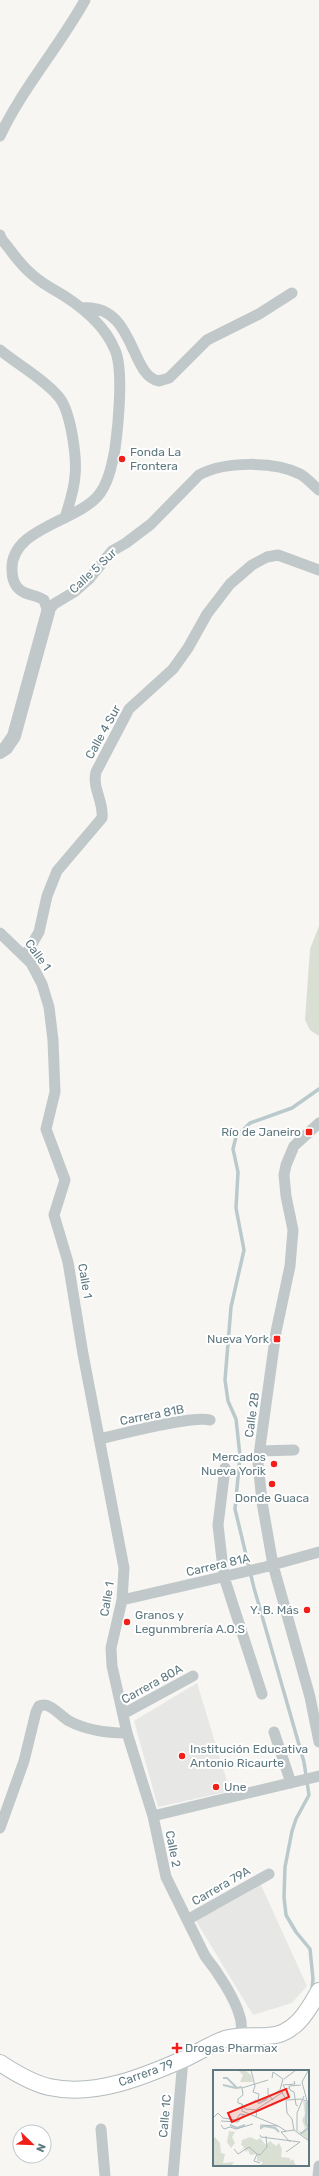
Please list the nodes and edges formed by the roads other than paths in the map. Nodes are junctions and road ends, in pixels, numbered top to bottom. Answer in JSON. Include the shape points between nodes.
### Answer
{"nodes":[{"id":1,"x":85,"y":0,"type":"edge"},
{"id":2,"x":0,"y":136,"type":"edge"},
{"id":3,"x":0,"y":235,"type":"edge"},
{"id":4,"x":292,"y":293,"type":"dead end"},
{"id":5,"x":82,"y":308,"type":"junction"},
{"id":6,"x":0,"y":350,"type":"edge"},
{"id":7,"x":319,"y":490,"type":"edge"},
{"id":8,"x":65,"y":518,"type":"junction"},
{"id":9,"x":319,"y":570,"type":"edge"},
{"id":10,"x":48,"y":612,"type":"junction"},
{"id":11,"x":0,"y":752,"type":"edge"},
{"id":12,"x":0,"y":933,"type":"edge"},
{"id":13,"x":25,"y":956,"type":"junction"},
{"id":14,"x":319,"y":1123,"type":"edge"},
{"id":15,"x":210,"y":1420,"type":"dead end"},
{"id":16,"x":99,"y":1438,"type":"junction"},
{"id":17,"x":294,"y":1450,"type":"dead end"},
{"id":18,"x":260,"y":1452,"type":"junction"},
{"id":19,"x":225,"y":1468,"type":"dead end"},
{"id":20,"x":319,"y":1552,"type":"edge"},
{"id":21,"x":273,"y":1565,"type":"junction"},
{"id":22,"x":224,"y":1577,"type":"junction"},
{"id":23,"x":122,"y":1600,"type":"junction"},
{"id":24,"x":112,"y":1654,"type":"joint"},
{"id":25,"x":193,"y":1676,"type":"dead end"},
{"id":26,"x":262,"y":1694,"type":"dead end"},
{"id":27,"x":314,"y":1696,"type":"edge"},
{"id":28,"x":122,"y":1714,"type":"junction"},
{"id":29,"x":274,"y":1732,"type":"dead end"},
{"id":30,"x":127,"y":1733,"type":"junction"},
{"id":31,"x":319,"y":1742,"type":"edge"},
{"id":32,"x":316,"y":1777,"type":"edge"},
{"id":33,"x":295,"y":1782,"type":"junction"},
{"id":34,"x":153,"y":1816,"type":"junction"},
{"id":35,"x":0,"y":1828,"type":"edge"},
{"id":36,"x":269,"y":1874,"type":"dead end"},
{"id":37,"x":187,"y":1920,"type":"junction"},
{"id":38,"x":319,"y":1991,"type":"edge"},
{"id":39,"x":242,"y":2036,"type":"junction"},
{"id":40,"x":183,"y":2059,"type":"junction"},
{"id":41,"x":0,"y":2063,"type":"edge"},
{"id":42,"x":101,"y":2129,"type":"dead end"},
{"id":43,"x":319,"y":2166,"type":"edge"},
{"id":44,"x":108,"y":2175,"type":"edge"},
{"id":45,"x":173,"y":2176,"type":"edge"},
{"id":46,"x":318,"y":2176,"type":"edge"}],
"edges":[{"from":1,"to":2,"type":"street","via":[[68,30],[32,78]]},
{"from":3,"to":5,"type":"street","via":[[26,271]]},
{"from":4,"to":5,"type":"street","via":[[259,314],[207,340],[169,378],[159,381],[149,376],[128,336],[114,319],[98,308]]},
{"from":5,"to":8,"type":"street","via":[[116,350],[119,376],[117,426],[112,464],[102,490],[86,506]]},
{"from":6,"to":8,"type":"street","via":[[54,392],[67,412],[75,466],[73,491]]},
{"from":7,"to":10,"type":"street","name":"Calle 5 Sur","via":[[300,474],[277,468],[243,464],[219,467],[199,475],[151,524],[112,551],[89,579],[54,604]]},
{"from":8,"to":10,"type":"street","via":[[26,539],[13,561],[12,572],[18,588],[26,594],[40,597]]},
{"from":9,"to":13,"type":"street","name":"Calle 4 Sur","via":[[278,555],[267,557],[252,566],[222,592],[173,669],[129,709],[96,772],[94,781],[102,818],[57,871],[47,896],[39,932]]},
{"from":10,"to":11,"type":"street","via":[[14,736]]},
{"from":12,"to":13,"type":"street","name":"Calle 1"},
{"from":13,"to":16,"type":"street","name":"Calle 1","via":[[42,984],[51,1021],[55,1092],[46,1129],[65,1180],[54,1215],[68,1262]]},
{"from":14,"to":18,"type":"street","name":"Calle 2B","via":[[294,1146],[284,1175],[292,1230],[290,1266],[276,1332]]},
{"from":15,"to":16,"type":"street","name":"Carrera 81B","via":[[204,1418]]},
{"from":16,"to":23,"type":"street","name":"Calle 1","via":[[124,1568]]},
{"from":17,"to":18,"type":"street"},
{"from":18,"to":21,"type":"street","name":"Calle 2B","via":[[259,1483]]},
{"from":19,"to":22,"type":"street","via":[[218,1525]]},
{"from":20,"to":21,"type":"street","name":"Carrera 81A"},
{"from":21,"to":22,"type":"street","name":"Carrera 81A"},
{"from":21,"to":27,"type":"street","name":"Calle 2B"},
{"from":22,"to":23,"type":"street","name":"Carrera 81A"},
{"from":22,"to":26,"type":"street"},
{"from":23,"to":24,"type":"street","name":"Calle 1"},
{"from":24,"to":28,"type":"street","name":"Calle 2"},
{"from":25,"to":28,"type":"street","name":"Carrera 80A"},
{"from":27,"to":31,"type":"street","name":"Calle 2B"},
{"from":28,"to":30,"type":"street","name":"Calle 2"},
{"from":29,"to":33,"type":"street"},
{"from":30,"to":34,"type":"street","name":"Calle 2"},
{"from":30,"to":35,"type":"street","via":[[78,1725],[45,1705],[39,1706],[24,1761]]},
{"from":32,"to":33,"type":"street"},
{"from":33,"to":34,"type":"street"},
{"from":34,"to":37,"type":"street","name":"Calle 2","via":[[166,1877]]},
{"from":36,"to":37,"type":"street","name":"Carrera 79A"},
{"from":37,"to":39,"type":"street","name":"Calle 2","via":[[237,2009]]},
{"from":38,"to":39,"type":"main road","name":"Carrera 79","via":[[303,2018],[293,2027],[276,2036]]},
{"from":39,"to":40,"type":"main road","name":"Carrera 79","via":[[223,2040]]},
{"from":40,"to":41,"type":"main road","name":"Carrera 79","via":[[122,2083],[78,2089],[50,2087]]},
{"from":40,"to":45,"type":"street","name":"Calle 1C"},
{"from":42,"to":44,"type":"street"},
{"from":43,"to":46,"type":"street"}]}
